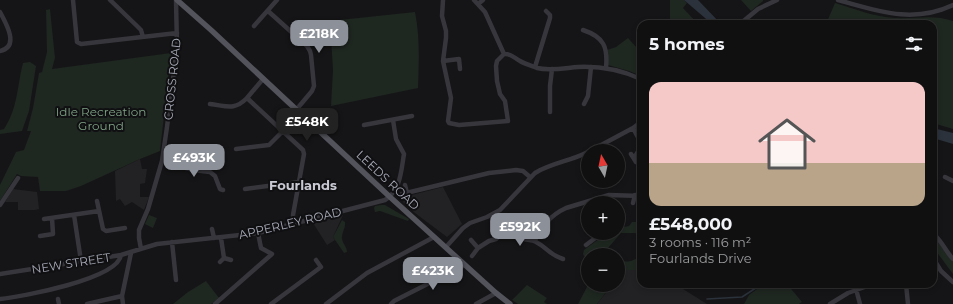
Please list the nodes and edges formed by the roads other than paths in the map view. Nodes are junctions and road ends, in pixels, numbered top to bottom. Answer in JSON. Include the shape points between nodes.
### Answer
{"nodes":[{"id":1,"x":73,"y":0,"type":"edge"},
{"id":2,"x":110,"y":0,"type":"edge"},
{"id":3,"x":176,"y":0,"type":"edge"},
{"id":4,"x":277,"y":0,"type":"edge"},
{"id":5,"x":443,"y":0,"type":"edge"},
{"id":6,"x":474,"y":0,"type":"edge"},
{"id":7,"x":483,"y":0,"type":"edge"},
{"id":8,"x":777,"y":0,"type":"edge"},
{"id":9,"x":838,"y":0,"type":"edge"},
{"id":10,"x":478,"y":4,"type":"junction"},
{"id":11,"x":953,"y":5,"type":"edge"},
{"id":12,"x":268,"y":11,"type":"junction"},
{"id":13,"x":546,"y":11,"type":"dead end"},
{"id":14,"x":0,"y":12,"type":"edge"},
{"id":15,"x":745,"y":20,"type":"edge"},
{"id":16,"x":254,"y":26,"type":"dead end"},
{"id":17,"x":583,"y":30,"type":"dead end"},
{"id":18,"x":177,"y":33,"type":"junction"},
{"id":19,"x":143,"y":37,"type":"junction"},
{"id":20,"x":0,"y":51,"type":"edge"},
{"id":21,"x":504,"y":54,"type":"junction"},
{"id":22,"x":443,"y":61,"type":"junction"},
{"id":23,"x":535,"y":67,"type":"junction"},
{"id":24,"x":590,"y":67,"type":"junction"},
{"id":25,"x":606,"y":68,"type":"junction"},
{"id":26,"x":460,"y":69,"type":"dead end"},
{"id":27,"x":552,"y":69,"type":"junction"},
{"id":28,"x":637,"y":77,"type":"edge"},
{"id":29,"x":263,"y":79,"type":"junction"},
{"id":30,"x":247,"y":98,"type":"junction"},
{"id":31,"x":210,"y":104,"type":"dead end"},
{"id":32,"x":584,"y":104,"type":"dead end"},
{"id":33,"x":296,"y":110,"type":"junction"},
{"id":34,"x":550,"y":112,"type":"dead end"},
{"id":35,"x":412,"y":116,"type":"dead end"},
{"id":36,"x":393,"y":120,"type":"junction"},
{"id":37,"x":364,"y":125,"type":"dead end"},
{"id":38,"x":637,"y":125,"type":"edge"},
{"id":39,"x":633,"y":128,"type":"junction"},
{"id":40,"x":283,"y":131,"type":"junction"},
{"id":41,"x":637,"y":136,"type":"edge"},
{"id":42,"x":604,"y":144,"type":"edge"},
{"id":43,"x":236,"y":149,"type":"dead end"},
{"id":44,"x":207,"y":152,"type":"dead end"},
{"id":45,"x":637,"y":153,"type":"edge"},
{"id":46,"x":581,"y":155,"type":"edge"},
{"id":47,"x":634,"y":158,"type":"dead end"},
{"id":48,"x":162,"y":161,"type":"junction"},
{"id":49,"x":203,"y":170,"type":"junction"},
{"id":50,"x":530,"y":177,"type":"junction"},
{"id":51,"x":945,"y":177,"type":"dead end"},
{"id":52,"x":18,"y":178,"type":"dead end"},
{"id":53,"x":953,"y":180,"type":"edge"},
{"id":54,"x":299,"y":182,"type":"junction"},
{"id":55,"x":405,"y":185,"type":"dead end"},
{"id":56,"x":245,"y":189,"type":"dead end"},
{"id":57,"x":223,"y":190,"type":"dead end"},
{"id":58,"x":606,"y":196,"type":"edge"},
{"id":59,"x":635,"y":196,"type":"joint"},
{"id":60,"x":390,"y":197,"type":"junction"},
{"id":61,"x":97,"y":201,"type":"dead end"},
{"id":62,"x":633,"y":203,"type":"dead end"},
{"id":63,"x":0,"y":205,"type":"edge"},
{"id":64,"x":581,"y":205,"type":"edge"},
{"id":65,"x":99,"y":211,"type":"junction"},
{"id":66,"x":493,"y":214,"type":"junction"},
{"id":67,"x":74,"y":215,"type":"junction"},
{"id":68,"x":52,"y":218,"type":"junction"},
{"id":69,"x":44,"y":219,"type":"dead end"},
{"id":70,"x":294,"y":224,"type":"junction"},
{"id":71,"x":125,"y":228,"type":"dead end"},
{"id":72,"x":212,"y":229,"type":"dead end"},
{"id":73,"x":505,"y":231,"type":"junction"},
{"id":74,"x":258,"y":233,"type":"junction"},
{"id":75,"x":40,"y":236,"type":"dead end"},
{"id":76,"x":434,"y":237,"type":"junction"},
{"id":77,"x":214,"y":238,"type":"junction"},
{"id":78,"x":221,"y":238,"type":"junction"},
{"id":79,"x":937,"y":238,"type":"edge"},
{"id":80,"x":472,"y":240,"type":"dead end"},
{"id":81,"x":593,"y":240,"type":"edge"},
{"id":82,"x":535,"y":241,"type":"junction"},
{"id":83,"x":172,"y":242,"type":"junction"},
{"id":84,"x":586,"y":245,"type":"dead end"},
{"id":85,"x":446,"y":247,"type":"junction"},
{"id":86,"x":478,"y":248,"type":"junction"},
{"id":87,"x":141,"y":249,"type":"junction"},
{"id":88,"x":131,"y":253,"type":"junction"},
{"id":89,"x":121,"y":255,"type":"junction"},
{"id":90,"x":472,"y":256,"type":"dead end"},
{"id":91,"x":563,"y":259,"type":"dead end"},
{"id":92,"x":953,"y":259,"type":"edge"},
{"id":93,"x":231,"y":260,"type":"dead end"},
{"id":94,"x":316,"y":260,"type":"dead end"},
{"id":95,"x":81,"y":261,"type":"junction"},
{"id":96,"x":465,"y":265,"type":"junction"},
{"id":97,"x":937,"y":266,"type":"edge"},
{"id":98,"x":0,"y":274,"type":"edge"},
{"id":99,"x":176,"y":280,"type":"dead end"},
{"id":100,"x":953,"y":282,"type":"edge"},
{"id":101,"x":862,"y":288,"type":"edge"},
{"id":102,"x":906,"y":288,"type":"edge"},
{"id":103,"x":856,"y":290,"type":"junction"},
{"id":104,"x":496,"y":293,"type":"junction"},
{"id":105,"x":122,"y":296,"type":"junction"},
{"id":106,"x":0,"y":299,"type":"edge"},
{"id":107,"x":277,"y":302,"type":"edge"},
{"id":108,"x":87,"y":304,"type":"edge"},
{"id":109,"x":123,"y":304,"type":"edge"},
{"id":110,"x":215,"y":304,"type":"edge"},
{"id":111,"x":271,"y":304,"type":"edge"},
{"id":112,"x":326,"y":304,"type":"edge"},
{"id":113,"x":391,"y":304,"type":"edge"},
{"id":114,"x":476,"y":304,"type":"edge"},
{"id":115,"x":510,"y":304,"type":"edge"},
{"id":116,"x":830,"y":304,"type":"edge"},
{"id":117,"x":860,"y":304,"type":"edge"},
{"id":118,"x":908,"y":304,"type":"edge"}],
"edges":[{"from":1,"to":19,"type":"street","via":[[77,42],[86,44]]},
{"from":2,"to":19,"type":"street","via":[[141,30]]},
{"from":3,"to":18,"type":"street","name":"CROSS ROAD"},
{"from":3,"to":29,"type":"main road","name":"LEEDS ROAD"},
{"from":4,"to":12,"type":"street"},
{"from":5,"to":22,"type":"street","via":[[442,16],[446,31]]},
{"from":6,"to":10,"type":"street"},
{"from":7,"to":10,"type":"street"},
{"from":8,"to":15,"type":"street","via":[[758,9]]},
{"from":9,"to":11,"type":"street","via":[[895,15],[926,14]]},
{"from":10,"to":21,"type":"street","via":[[485,12]]},
{"from":12,"to":16,"type":"street"},
{"from":12,"to":33,"type":"street","via":[[310,51],[314,86]]},
{"from":13,"to":23,"type":"street","via":[[550,18]]},
{"from":14,"to":20,"type":"street","via":[[11,40],[10,46]]},
{"from":17,"to":25,"type":"street","via":[[602,41],[606,50]]},
{"from":18,"to":19,"type":"street"},
{"from":18,"to":48,"type":"street","name":"CROSS ROAD"},
{"from":21,"to":22,"type":"street","via":[[496,66],[497,82],[505,101],[508,121],[459,125],[449,123],[451,98]]},
{"from":21,"to":23,"type":"street","via":[[511,54]]},
{"from":22,"to":26,"type":"street","via":[[459,59]]},
{"from":23,"to":27,"type":"street"},
{"from":24,"to":25,"type":"street"},
{"from":24,"to":27,"type":"street"},
{"from":24,"to":32,"type":"street","via":[[588,96]]},
{"from":25,"to":28,"type":"street"},
{"from":27,"to":34,"type":"street"},
{"from":29,"to":30,"type":"street"},
{"from":29,"to":33,"type":"main road","name":"LEEDS ROAD"},
{"from":30,"to":31,"type":"street","via":[[241,105],[229,107]]},
{"from":30,"to":40,"type":"street"},
{"from":33,"to":60,"type":"main road","name":"LEEDS ROAD"},
{"from":35,"to":36,"type":"street"},
{"from":36,"to":37,"type":"street"},
{"from":36,"to":60,"type":"street","via":[[396,140],[404,154],[398,186]]},
{"from":38,"to":39,"type":"street"},
{"from":39,"to":41,"type":"street"},
{"from":39,"to":42,"type":"street"},
{"from":40,"to":43,"type":"street","via":[[268,145]]},
{"from":40,"to":54,"type":"street","via":[[303,150]]},
{"from":44,"to":49,"type":"street"},
{"from":45,"to":47,"type":"street"},
{"from":46,"to":50,"type":"street","via":[[542,169]]},
{"from":48,"to":49,"type":"street","via":[[193,170]]},
{"from":48,"to":87,"type":"street","name":"CROSS ROAD","via":[[139,230]]},
{"from":49,"to":57,"type":"street","via":[[215,176],[220,189]]},
{"from":50,"to":55,"type":"street","via":[[523,171],[516,170],[489,173],[404,193]]},
{"from":50,"to":66,"type":"street","via":[[510,200]]},
{"from":51,"to":53,"type":"street"},
{"from":52,"to":63,"type":"street"},
{"from":54,"to":56,"type":"street"},
{"from":54,"to":70,"type":"street","via":[[293,215]]},
{"from":58,"to":59,"type":"street"},
{"from":59,"to":62,"type":"street"},
{"from":60,"to":70,"type":"street","name":"APPERLEY ROAD"},
{"from":60,"to":76,"type":"main road","name":"LEEDS ROAD"},
{"from":61,"to":65,"type":"street"},
{"from":64,"to":82,"type":"street","via":[[561,211],[544,225]]},
{"from":65,"to":67,"type":"street"},
{"from":65,"to":71,"type":"street","via":[[103,229],[106,231],[119,231]]},
{"from":66,"to":73,"type":"street"},
{"from":66,"to":85,"type":"street","via":[[470,223]]},
{"from":67,"to":68,"type":"street"},
{"from":67,"to":95,"type":"street"},
{"from":68,"to":69,"type":"street"},
{"from":68,"to":75,"type":"street","via":[[54,234]]},
{"from":70,"to":74,"type":"street","name":"APPERLEY ROAD"},
{"from":72,"to":77,"type":"street"},
{"from":73,"to":82,"type":"street","via":[[514,237]]},
{"from":73,"to":86,"type":"street"},
{"from":74,"to":78,"type":"street","name":"APPERLEY ROAD"},
{"from":74,"to":110,"type":"street","via":[[261,248],[272,254]]},
{"from":76,"to":85,"type":"main road","name":"LEEDS ROAD"},
{"from":76,"to":112,"type":"street","via":[[367,273]]},
{"from":77,"to":78,"type":"street","name":"APPERLEY ROAD"},
{"from":77,"to":83,"type":"street","name":"APPERLEY ROAD"},
{"from":78,"to":93,"type":"street","via":[[222,260]]},
{"from":79,"to":92,"type":"street"},
{"from":80,"to":86,"type":"street"},
{"from":81,"to":84,"type":"street"},
{"from":82,"to":91,"type":"street","via":[[553,256]]},
{"from":83,"to":87,"type":"street","name":"APPERLEY ROAD"},
{"from":83,"to":99,"type":"street"},
{"from":85,"to":96,"type":"main road","name":"LEEDS ROAD"},
{"from":86,"to":90,"type":"street"},
{"from":87,"to":88,"type":"street","name":"NEW STREET"},
{"from":88,"to":89,"type":"street","name":"NEW STREET"},
{"from":88,"to":105,"type":"street"},
{"from":89,"to":95,"type":"street","name":"NEW STREET"},
{"from":89,"to":106,"type":"street","via":[[119,261],[110,268],[88,279],[46,291]]},
{"from":94,"to":107,"type":"street","via":[[321,267]]},
{"from":95,"to":98,"type":"street","name":"NEW STREET"},
{"from":96,"to":104,"type":"main road","name":"LEEDS ROAD"},
{"from":96,"to":113,"type":"street"},
{"from":97,"to":100,"type":"street"},
{"from":101,"to":103,"type":"street"},
{"from":102,"to":118,"type":"street"},
{"from":103,"to":116,"type":"street"},
{"from":103,"to":117,"type":"street"},
{"from":104,"to":114,"type":"street"},
{"from":104,"to":115,"type":"main road","name":"LEEDS ROAD"},
{"from":105,"to":108,"type":"street"},
{"from":105,"to":109,"type":"street"},
{"from":107,"to":111,"type":"street"}]}
